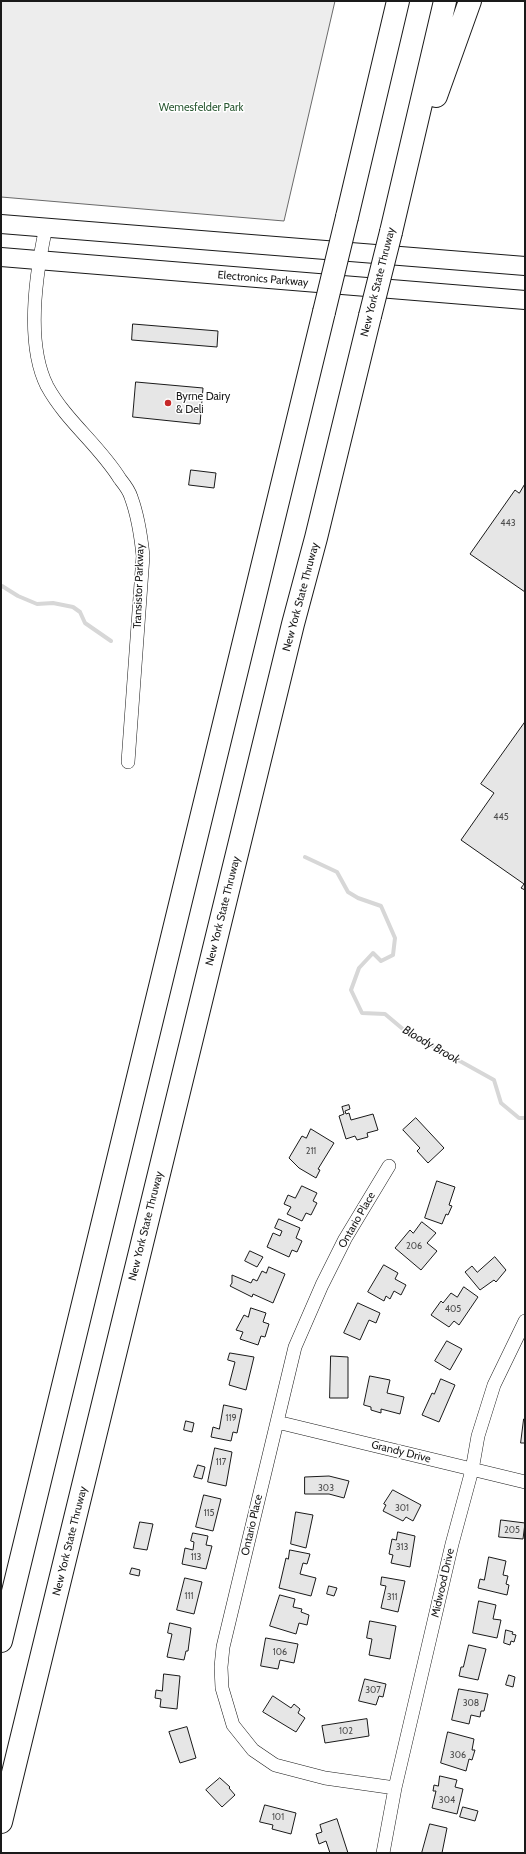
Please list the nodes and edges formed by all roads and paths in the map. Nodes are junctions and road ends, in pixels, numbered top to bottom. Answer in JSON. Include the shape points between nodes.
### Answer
{"nodes":[{"id":1,"x":398,"y":1,"type":"edge"},
{"id":2,"x":445,"y":1,"type":"edge"},
{"id":3,"x":470,"y":1,"type":"edge"},
{"id":4,"x":405,"y":175,"type":"junction"},
{"id":5,"x":1,"y":224,"type":"edge"},
{"id":6,"x":46,"y":228,"type":"junction"},
{"id":7,"x":1,"y":257,"type":"edge"},
{"id":8,"x":39,"y":260,"type":"junction"},
{"id":9,"x":525,"y":266,"type":"edge"},
{"id":10,"x":525,"y":297,"type":"edge"},
{"id":11,"x":500,"y":298,"type":"junction"},
{"id":12,"x":525,"y":300,"type":"edge"},
{"id":13,"x":128,"y":762,"type":"dead end"},
{"id":14,"x":388,"y":1166,"type":"dead end"},
{"id":15,"x":525,"y":1321,"type":"edge"},
{"id":16,"x":276,"y":1422,"type":"junction"},
{"id":17,"x":472,"y":1470,"type":"junction"},
{"id":18,"x":525,"y":1482,"type":"edge"},
{"id":19,"x":1,"y":1641,"type":"edge"},
{"id":20,"x":395,"y":1788,"type":"junction"},
{"id":21,"x":1,"y":1822,"type":"edge"},
{"id":22,"x":383,"y":1853,"type":"edge"}],
"edges":[{"from":1,"to":19,"type":"highway","bridge":true},
{"from":2,"to":4,"type":"highway","name":"New York State Thruway"},
{"from":3,"to":4,"type":"highway","via":[[425,131]]},
{"from":4,"to":21,"type":"highway","name":"New York State Thruway","bridge":true},
{"from":5,"to":6,"type":"main road"},
{"from":6,"to":8,"type":"street","name":"Transistor Parkway"},
{"from":6,"to":9,"type":"main road"},
{"from":7,"to":8,"type":"main road","name":"Electronics Parkway"},
{"from":8,"to":11,"type":"main road","name":"Electronics Parkway"},
{"from":8,"to":13,"type":"street","name":"Transistor Parkway","via":[[35,288],[36,339],[47,386],[67,417],[110,464],[131,495],[140,527],[142,556]]},
{"from":10,"to":11,"type":"main road"},
{"from":11,"to":12,"type":"main road","name":"Electronics Parkway"},
{"from":14,"to":16,"type":"street","name":"Ontario Place","via":[[345,1239],[322,1285],[295,1348]]},
{"from":15,"to":17,"type":"street","name":"Midwood Drive","via":[[494,1385],[478,1436]]},
{"from":16,"to":17,"type":"street","name":"Grandy Drive"},
{"from":16,"to":20,"type":"street","name":"Ontario Place","via":[[221,1667],[222,1688],[233,1725],[253,1750],[275,1765],[325,1778]]},
{"from":17,"to":18,"type":"street","name":"Grandy Drive"},
{"from":17,"to":20,"type":"street","name":"Midwood Drive","via":[[452,1544]]},
{"from":20,"to":22,"type":"street","name":"Midwood Drive"}]}
